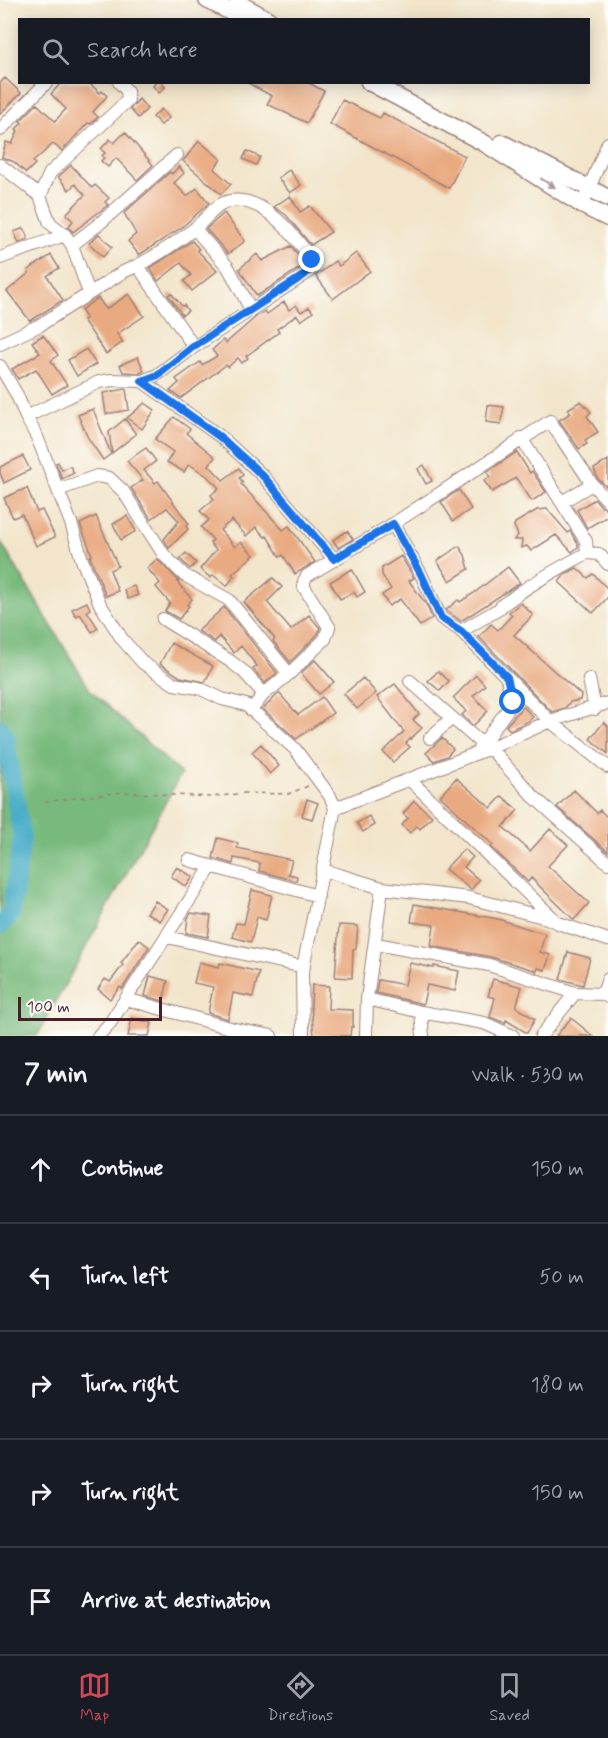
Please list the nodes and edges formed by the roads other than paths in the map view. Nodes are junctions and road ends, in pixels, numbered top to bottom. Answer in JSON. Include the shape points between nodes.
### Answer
{"nodes":[{"id":1,"x":207,"y":0,"type":"edge"},
{"id":2,"x":231,"y":0,"type":"edge"},
{"id":3,"x":243,"y":18,"type":"edge"},
{"id":4,"x":265,"y":18,"type":"edge"},
{"id":5,"x":45,"y":84,"type":"edge"},
{"id":6,"x":121,"y":84,"type":"edge"},
{"id":7,"x":373,"y":84,"type":"edge"},
{"id":8,"x":390,"y":84,"type":"edge"},
{"id":9,"x":0,"y":130,"type":"edge"},
{"id":10,"x":608,"y":143,"type":"edge"},
{"id":11,"x":177,"y":154,"type":"dead end"},
{"id":12,"x":0,"y":165,"type":"edge"},
{"id":13,"x":590,"y":188,"type":"junction"},
{"id":14,"x":40,"y":196,"type":"junction"},
{"id":15,"x":608,"y":198,"type":"edge"},
{"id":16,"x":582,"y":205,"type":"junction"},
{"id":17,"x":608,"y":218,"type":"edge"},
{"id":18,"x":195,"y":229,"type":"junction"},
{"id":19,"x":68,"y":240,"type":"junction"},
{"id":20,"x":0,"y":258,"type":"edge"},
{"id":21,"x":138,"y":266,"type":"junction"},
{"id":22,"x":90,"y":293,"type":"junction"},
{"id":23,"x":250,"y":309,"type":"junction"},
{"id":24,"x":0,"y":344,"type":"edge"},
{"id":25,"x":194,"y":346,"type":"junction"},
{"id":26,"x":0,"y":366,"type":"edge"},
{"id":27,"x":142,"y":381,"type":"junction"},
{"id":28,"x":26,"y":417,"type":"junction"},
{"id":29,"x":521,"y":438,"type":"junction"},
{"id":30,"x":592,"y":484,"type":"junction"},
{"id":31,"x":58,"y":490,"type":"junction"},
{"id":32,"x":607,"y":499,"type":"edge"},
{"id":33,"x":562,"y":502,"type":"junction"},
{"id":34,"x":393,"y":524,"type":"junction"},
{"id":35,"x":587,"y":553,"type":"junction"},
{"id":36,"x":334,"y":559,"type":"junction"},
{"id":37,"x":608,"y":564,"type":"edge"},
{"id":38,"x":163,"y":619,"type":"dead end"},
{"id":39,"x":461,"y":631,"type":"junction"},
{"id":40,"x":289,"y":674,"type":"junction"},
{"id":41,"x":507,"y":677,"type":"junction"},
{"id":42,"x":589,"y":679,"type":"dead end"},
{"id":43,"x":410,"y":681,"type":"dead end"},
{"id":44,"x":264,"y":694,"type":"junction"},
{"id":45,"x":608,"y":703,"type":"edge"},
{"id":46,"x":595,"y":709,"type":"junction"},
{"id":47,"x":251,"y":710,"type":"junction"},
{"id":48,"x":452,"y":718,"type":"junction"},
{"id":49,"x":550,"y":721,"type":"junction"},
{"id":50,"x":430,"y":738,"type":"dead end"},
{"id":51,"x":483,"y":748,"type":"junction"},
{"id":52,"x":608,"y":767,"type":"edge"},
{"id":53,"x":409,"y":779,"type":"junction"},
{"id":54,"x":334,"y":808,"type":"junction"},
{"id":55,"x":189,"y":860,"type":"dead end"},
{"id":56,"x":608,"y":863,"type":"edge"},
{"id":57,"x":211,"y":867,"type":"junction"},
{"id":58,"x":323,"y":870,"type":"junction"},
{"id":59,"x":382,"y":888,"type":"junction"},
{"id":60,"x":318,"y":896,"type":"junction"},
{"id":61,"x":558,"y":923,"type":"junction"},
{"id":62,"x":167,"y":937,"type":"junction"},
{"id":63,"x":608,"y":940,"type":"edge"},
{"id":64,"x":376,"y":944,"type":"junction"},
{"id":65,"x":304,"y":967,"type":"junction"},
{"id":66,"x":608,"y":979,"type":"edge"},
{"id":67,"x":575,"y":993,"type":"junction"},
{"id":68,"x":606,"y":996,"type":"edge"},
{"id":69,"x":126,"y":999,"type":"junction"},
{"id":70,"x":367,"y":999,"type":"junction"},
{"id":71,"x":422,"y":1012,"type":"junction"},
{"id":72,"x":484,"y":1023,"type":"junction"},
{"id":73,"x":98,"y":1036,"type":"edge"},
{"id":74,"x":272,"y":1036,"type":"edge"},
{"id":75,"x":303,"y":1036,"type":"edge"},
{"id":76,"x":366,"y":1036,"type":"edge"},
{"id":77,"x":423,"y":1036,"type":"edge"},
{"id":78,"x":485,"y":1036,"type":"edge"},
{"id":79,"x":513,"y":1036,"type":"edge"},
{"id":80,"x":542,"y":1036,"type":"edge"}],
"edges":[{"from":1,"to":3,"type":"main road"},
{"from":2,"to":4,"type":"main road"},
{"from":5,"to":9,"type":"street"},
{"from":6,"to":14,"type":"street","via":[[128,100],[50,173]]},
{"from":7,"to":16,"type":"main road","one_way":true,"via":[[484,143]]},
{"from":8,"to":13,"type":"main road"},
{"from":10,"to":13,"type":"street"},
{"from":11,"to":19,"type":"street","via":[[99,224]]},
{"from":12,"to":14,"type":"street"},
{"from":13,"to":15,"type":"main road"},
{"from":13,"to":16,"type":"street"},
{"from":14,"to":19,"type":"street","via":[[50,223]]},
{"from":16,"to":17,"type":"main road"},
{"from":18,"to":21,"type":"street"},
{"from":18,"to":23,"type":"street","via":[[228,267]]},
{"from":18,"to":23,"type":"street","via":[[223,203],[246,202],[266,210],[312,260],[309,272]]},
{"from":19,"to":20,"type":"street"},
{"from":19,"to":22,"type":"street"},
{"from":21,"to":22,"type":"street"},
{"from":21,"to":25,"type":"street"},
{"from":22,"to":24,"type":"street","via":[[40,325]]},
{"from":23,"to":25,"type":"street"},
{"from":25,"to":27,"type":"street","via":[[158,375]]},
{"from":26,"to":28,"type":"street"},
{"from":27,"to":28,"type":"street","via":[[99,382]]},
{"from":27,"to":36,"type":"street","via":[[220,437],[263,476]]},
{"from":28,"to":31,"type":"street"},
{"from":29,"to":30,"type":"street","via":[[550,421]]},
{"from":29,"to":33,"type":"street"},
{"from":29,"to":34,"type":"street"},
{"from":30,"to":32,"type":"street"},
{"from":30,"to":33,"type":"street"},
{"from":31,"to":40,"type":"street","via":[[97,476],[109,478],[123,491],[164,555],[184,575],[229,600]]},
{"from":31,"to":47,"type":"street","via":[[100,604],[143,663],[174,684],[199,688]]},
{"from":33,"to":35,"type":"street","via":[[586,541]]},
{"from":34,"to":36,"type":"street"},
{"from":34,"to":39,"type":"street","via":[[441,618]]},
{"from":35,"to":37,"type":"street","via":[[599,555]]},
{"from":35,"to":39,"type":"street","via":[[526,587]]},
{"from":36,"to":40,"type":"street","via":[[304,581],[329,627],[328,633]]},
{"from":38,"to":44,"type":"street","via":[[230,661]]},
{"from":39,"to":41,"type":"street"},
{"from":40,"to":44,"type":"street"},
{"from":41,"to":49,"type":"street"},
{"from":41,"to":51,"type":"street","via":[[513,702]]},
{"from":42,"to":46,"type":"street"},
{"from":43,"to":48,"type":"street"},
{"from":44,"to":47,"type":"street"},
{"from":45,"to":46,"type":"street"},
{"from":46,"to":49,"type":"street"},
{"from":47,"to":54,"type":"street","via":[[295,749],[320,780]]},
{"from":48,"to":50,"type":"street"},
{"from":48,"to":51,"type":"street"},
{"from":49,"to":51,"type":"street"},
{"from":49,"to":52,"type":"street"},
{"from":51,"to":53,"type":"street"},
{"from":51,"to":56,"type":"street"},
{"from":53,"to":54,"type":"street"},
{"from":53,"to":61,"type":"street"},
{"from":54,"to":58,"type":"street"},
{"from":55,"to":57,"type":"street"},
{"from":57,"to":60,"type":"street"},
{"from":57,"to":62,"type":"street"},
{"from":58,"to":59,"type":"street"},
{"from":58,"to":60,"type":"street"},
{"from":59,"to":61,"type":"street","via":[[469,898]]},
{"from":59,"to":64,"type":"street"},
{"from":60,"to":65,"type":"street"},
{"from":61,"to":63,"type":"street"},
{"from":62,"to":65,"type":"street"},
{"from":62,"to":69,"type":"street"},
{"from":64,"to":67,"type":"street","via":[[489,965]]},
{"from":64,"to":70,"type":"street"},
{"from":65,"to":75,"type":"street"},
{"from":66,"to":68,"type":"street"},
{"from":67,"to":68,"type":"street"},
{"from":67,"to":80,"type":"street"},
{"from":69,"to":73,"type":"street"},
{"from":69,"to":74,"type":"street"},
{"from":70,"to":71,"type":"street"},
{"from":70,"to":76,"type":"street"},
{"from":71,"to":72,"type":"street"},
{"from":71,"to":77,"type":"street"},
{"from":72,"to":78,"type":"street"},
{"from":72,"to":79,"type":"street"}]}
